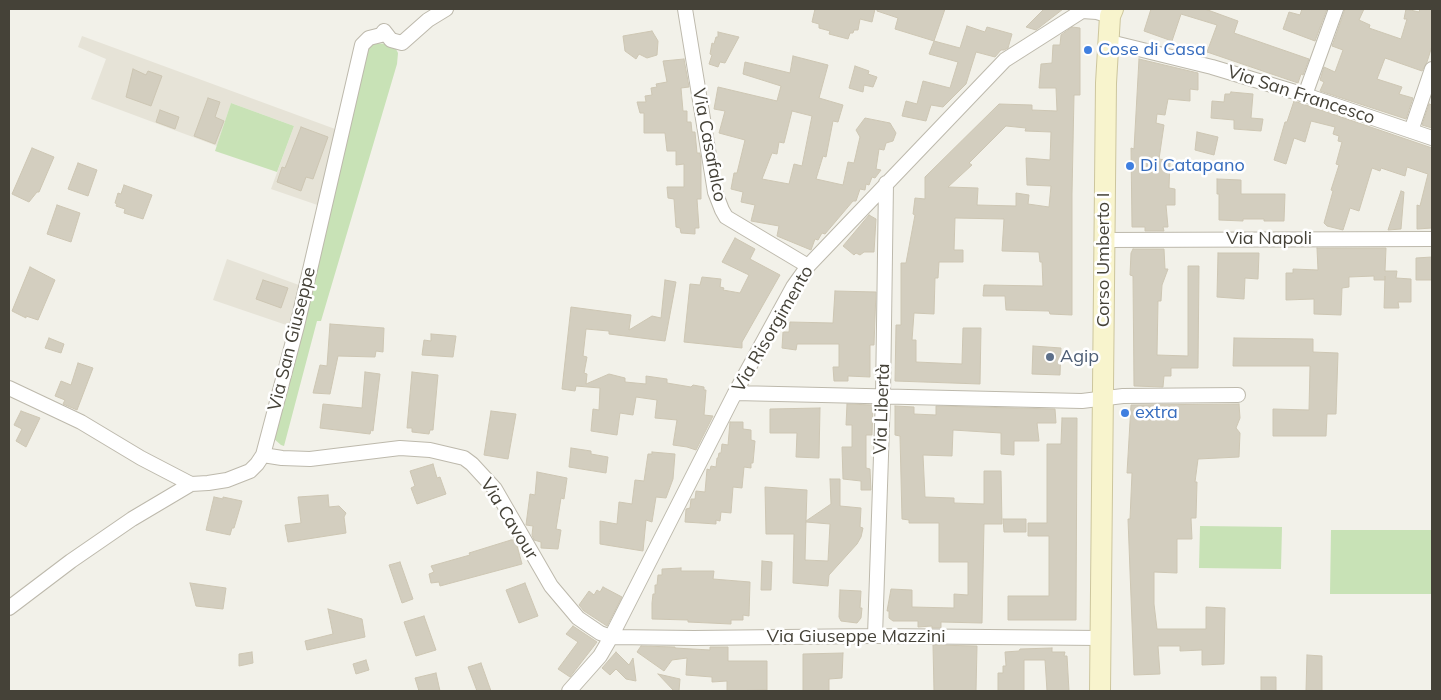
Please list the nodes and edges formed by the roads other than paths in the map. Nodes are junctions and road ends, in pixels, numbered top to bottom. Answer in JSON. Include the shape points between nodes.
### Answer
{"nodes":[{"id":1,"x":446,"y":9,"type":"edge"},
{"id":2,"x":684,"y":9,"type":"edge"},
{"id":3,"x":1336,"y":9,"type":"edge"},
{"id":4,"x":1112,"y":13,"type":"edge"},
{"id":5,"x":1110,"y":42,"type":"junction"},
{"id":6,"x":1432,"y":69,"type":"edge"},
{"id":7,"x":1305,"y":95,"type":"junction"},
{"id":8,"x":1411,"y":131,"type":"junction"},
{"id":9,"x":1432,"y":138,"type":"edge"},
{"id":10,"x":886,"y":183,"type":"junction"},
{"id":11,"x":1432,"y":239,"type":"edge"},
{"id":12,"x":1105,"y":240,"type":"junction"},
{"id":13,"x":808,"y":266,"type":"junction"},
{"id":14,"x":9,"y":388,"type":"edge"},
{"id":15,"x":735,"y":393,"type":"junction"},
{"id":16,"x":1238,"y":395,"type":"dead end"},
{"id":17,"x":883,"y":396,"type":"junction"},
{"id":18,"x":1103,"y":399,"type":"junction"},
{"id":19,"x":262,"y":455,"type":"junction"},
{"id":20,"x":191,"y":484,"type":"junction"},
{"id":21,"x":9,"y":608,"type":"edge"},
{"id":22,"x":875,"y":636,"type":"junction"},
{"id":23,"x":612,"y":637,"type":"junction"},
{"id":24,"x":1100,"y":638,"type":"junction"},
{"id":25,"x":569,"y":691,"type":"edge"},
{"id":26,"x":1100,"y":691,"type":"edge"}],
"edges":[{"from":1,"to":19,"type":"street","name":"Via San Giuseppe","via":[[402,43],[391,40],[384,31],[369,38],[362,46],[297,326]]},
{"from":2,"to":13,"type":"street","name":"Via Casafalco","via":[[715,192],[722,210],[726,217]]},
{"from":3,"to":7,"type":"street"},
{"from":4,"to":5,"type":"street","name":"Corso Umberto I"},
{"from":4,"to":10,"type":"street","name":"Via Risorgimento","via":[[1082,11],[1006,60]]},
{"from":5,"to":7,"type":"street","name":"Via San Francesco","via":[[1212,67]]},
{"from":5,"to":12,"type":"street","name":"Corso Umberto I","via":[[1106,92]]},
{"from":6,"to":8,"type":"street"},
{"from":7,"to":8,"type":"street","name":"Via San Francesco"},
{"from":8,"to":9,"type":"street","name":"Via San Francesco"},
{"from":10,"to":13,"type":"street","name":"Via Risorgimento"},
{"from":10,"to":17,"type":"street","name":"Via Libertà"},
{"from":11,"to":12,"type":"street","name":"Via Napoli"},
{"from":12,"to":18,"type":"street","name":"Corso Umberto I"},
{"from":13,"to":15,"type":"street","name":"Via Risorgimento","via":[[793,287]]},
{"from":14,"to":20,"type":"street","via":[[81,422]]},
{"from":15,"to":17,"type":"street"},
{"from":15,"to":23,"type":"street","name":"Via Risorgimento"},
{"from":16,"to":18,"type":"street"},
{"from":17,"to":18,"type":"street"},
{"from":17,"to":22,"type":"street","name":"Via Libertà"},
{"from":18,"to":24,"type":"street","name":"Corso Umberto I"},
{"from":19,"to":20,"type":"street","name":"Via San Giuseppe","via":[[257,464],[242,475],[208,484]]},
{"from":19,"to":23,"type":"street","name":"Via Cavour","via":[[310,460],[400,448],[430,450],[464,458],[495,489],[551,586],[578,618]]},
{"from":20,"to":21,"type":"street","via":[[132,518]]},
{"from":22,"to":23,"type":"street","name":"Via Giuseppe Mazzini"},
{"from":22,"to":24,"type":"street","name":"Via Giuseppe Mazzini"},
{"from":23,"to":25,"type":"street","name":"Via Risorgimento"},
{"from":24,"to":26,"type":"street","name":"Corso Umberto I"}]}
